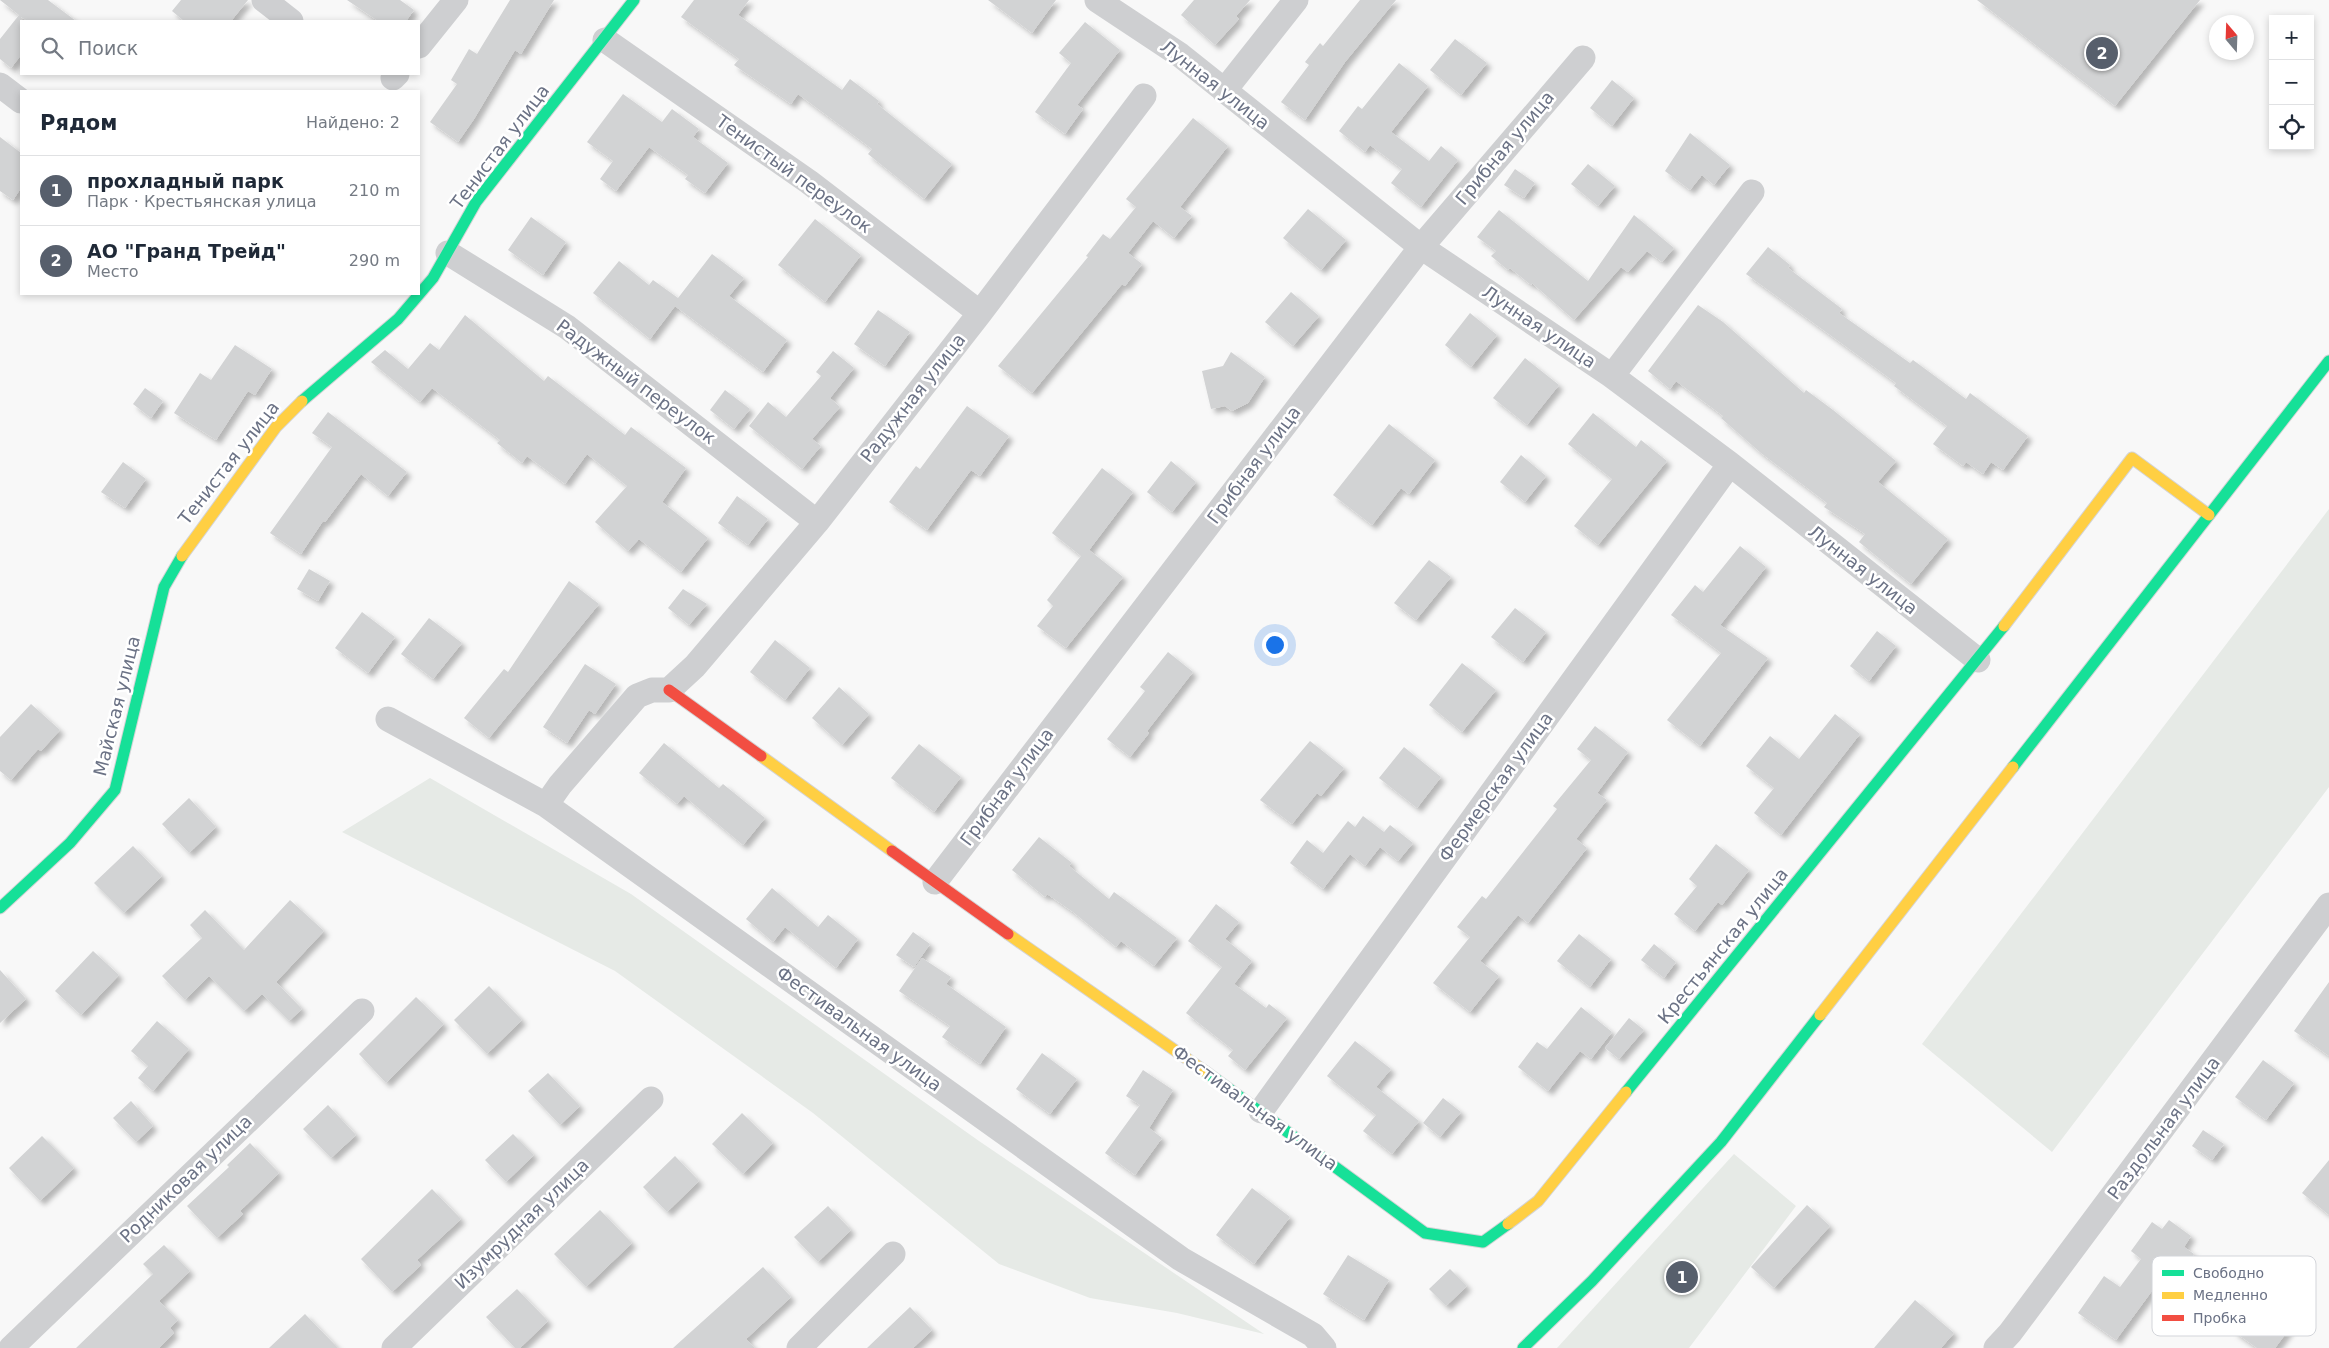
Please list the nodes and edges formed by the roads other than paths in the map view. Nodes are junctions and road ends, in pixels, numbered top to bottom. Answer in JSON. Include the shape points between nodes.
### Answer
{"nodes":[{"id":1,"x":264,"y":0,"type":"edge"},
{"id":2,"x":456,"y":0,"type":"edge"},
{"id":3,"x":634,"y":0,"type":"edge"},
{"id":4,"x":1097,"y":0,"type":"edge"},
{"id":5,"x":1296,"y":0,"type":"edge"},
{"id":6,"x":290,"y":20,"type":"edge"},
{"id":7,"x":605,"y":40,"type":"junction"},
{"id":8,"x":420,"y":45,"type":"edge"},
{"id":9,"x":1583,"y":58,"type":"dead end"},
{"id":10,"x":0,"y":85,"type":"edge"},
{"id":11,"x":1224,"y":91,"type":"junction"},
{"id":12,"x":1144,"y":96,"type":"dead end"},
{"id":13,"x":20,"y":100,"type":"edge"},
{"id":14,"x":1752,"y":192,"type":"dead end"},
{"id":15,"x":1421,"y":247,"type":"junction"},
{"id":16,"x":448,"y":253,"type":"junction"},
{"id":17,"x":420,"y":294,"type":"edge"},
{"id":18,"x":419,"y":295,"type":"edge"},
{"id":19,"x":980,"y":313,"type":"junction"},
{"id":20,"x":2329,"y":362,"type":"edge"},
{"id":21,"x":1612,"y":376,"type":"junction"},
{"id":22,"x":1730,"y":464,"type":"junction"},
{"id":23,"x":2209,"y":515,"type":"junction"},
{"id":24,"x":816,"y":522,"type":"junction"},
{"id":25,"x":164,"y":587,"type":"joint"},
{"id":26,"x":1978,"y":660,"type":"junction"},
{"id":27,"x":669,"y":690,"type":"junction"},
{"id":28,"x":388,"y":719,"type":"dead end"},
{"id":29,"x":546,"y":805,"type":"junction"},
{"id":30,"x":934,"y":882,"type":"junction"},
{"id":31,"x":2329,"y":905,"type":"edge"},
{"id":32,"x":0,"y":908,"type":"edge"},
{"id":33,"x":362,"y":1011,"type":"dead end"},
{"id":34,"x":651,"y":1099,"type":"dead end"},
{"id":35,"x":1261,"y":1111,"type":"junction"},
{"id":36,"x":1484,"y":1242,"type":"joint"},
{"id":37,"x":893,"y":1254,"type":"dead end"},
{"id":38,"x":11,"y":1348,"type":"edge"},
{"id":39,"x":394,"y":1348,"type":"edge"},
{"id":40,"x":799,"y":1348,"type":"edge"},
{"id":41,"x":1324,"y":1348,"type":"edge"},
{"id":42,"x":1523,"y":1348,"type":"edge"},
{"id":43,"x":1996,"y":1348,"type":"edge"}],
"edges":[{"from":1,"to":6,"type":"street"},
{"from":2,"to":8,"type":"street"},
{"from":3,"to":7,"type":"street","name":"Тенистая улица"},
{"from":4,"to":11,"type":"street","name":"Лунная улица","via":[[1180,55]]},
{"from":5,"to":11,"type":"street"},
{"from":7,"to":16,"type":"street","name":"Тенистая улица","via":[[476,202]]},
{"from":7,"to":19,"type":"street","name":"Тенистый переулок","via":[[809,182]]},
{"from":9,"to":15,"type":"street","name":"Грибная улица"},
{"from":10,"to":13,"type":"street"},
{"from":11,"to":15,"type":"street","name":"Лунная улица"},
{"from":12,"to":19,"type":"street","name":"Радужная улица"},
{"from":14,"to":21,"type":"street"},
{"from":15,"to":21,"type":"street","name":"Лунная улица"},
{"from":15,"to":30,"type":"street","name":"Грибная улица"},
{"from":16,"to":17,"type":"street","name":"Тенистая улица","via":[[434,278]]},
{"from":16,"to":24,"type":"street","name":"Радужный переулок","via":[[567,328]]},
{"from":18,"to":25,"type":"street","name":"Тенистая улица","via":[[398,319],[316,387],[276,427],[188,544]]},
{"from":19,"to":24,"type":"street","name":"Радужная улица"},
{"from":20,"to":23,"type":"street"},
{"from":21,"to":22,"type":"street","name":"Лунная улица"},
{"from":22,"to":26,"type":"street","name":"Лунная улица"},
{"from":22,"to":35,"type":"street","name":"Фермерская улица"},
{"from":23,"to":26,"type":"street","name":"Крестьянская улица","via":[[2132,458]]},
{"from":23,"to":42,"type":"street","via":[[1721,1142],[1592,1281]]},
{"from":24,"to":27,"type":"street","name":"Радужная улица","via":[[694,666]]},
{"from":25,"to":32,"type":"street","name":"Майская улица","via":[[115,790],[70,843]]},
{"from":26,"to":36,"type":"street","name":"Крестьянская улица","via":[[1538,1201]]},
{"from":27,"to":29,"type":"street","via":[[652,690],[637,696]]},
{"from":27,"to":30,"type":"street","name":"Фестивальная улица"},
{"from":28,"to":29,"type":"street","name":"Фестивальная улица"},
{"from":29,"to":41,"type":"street","name":"Фестивальная улица","via":[[1181,1259],[1313,1335]]},
{"from":30,"to":35,"type":"street","name":"Фестивальная улица"},
{"from":31,"to":43,"type":"street","name":"Раздольная улица"},
{"from":33,"to":38,"type":"street","name":"Родниковая улица"},
{"from":34,"to":39,"type":"street","name":"Изумрудная улица"},
{"from":35,"to":36,"type":"street","name":"Фестивальная улица","via":[[1425,1232]]},
{"from":37,"to":40,"type":"street"}]}
